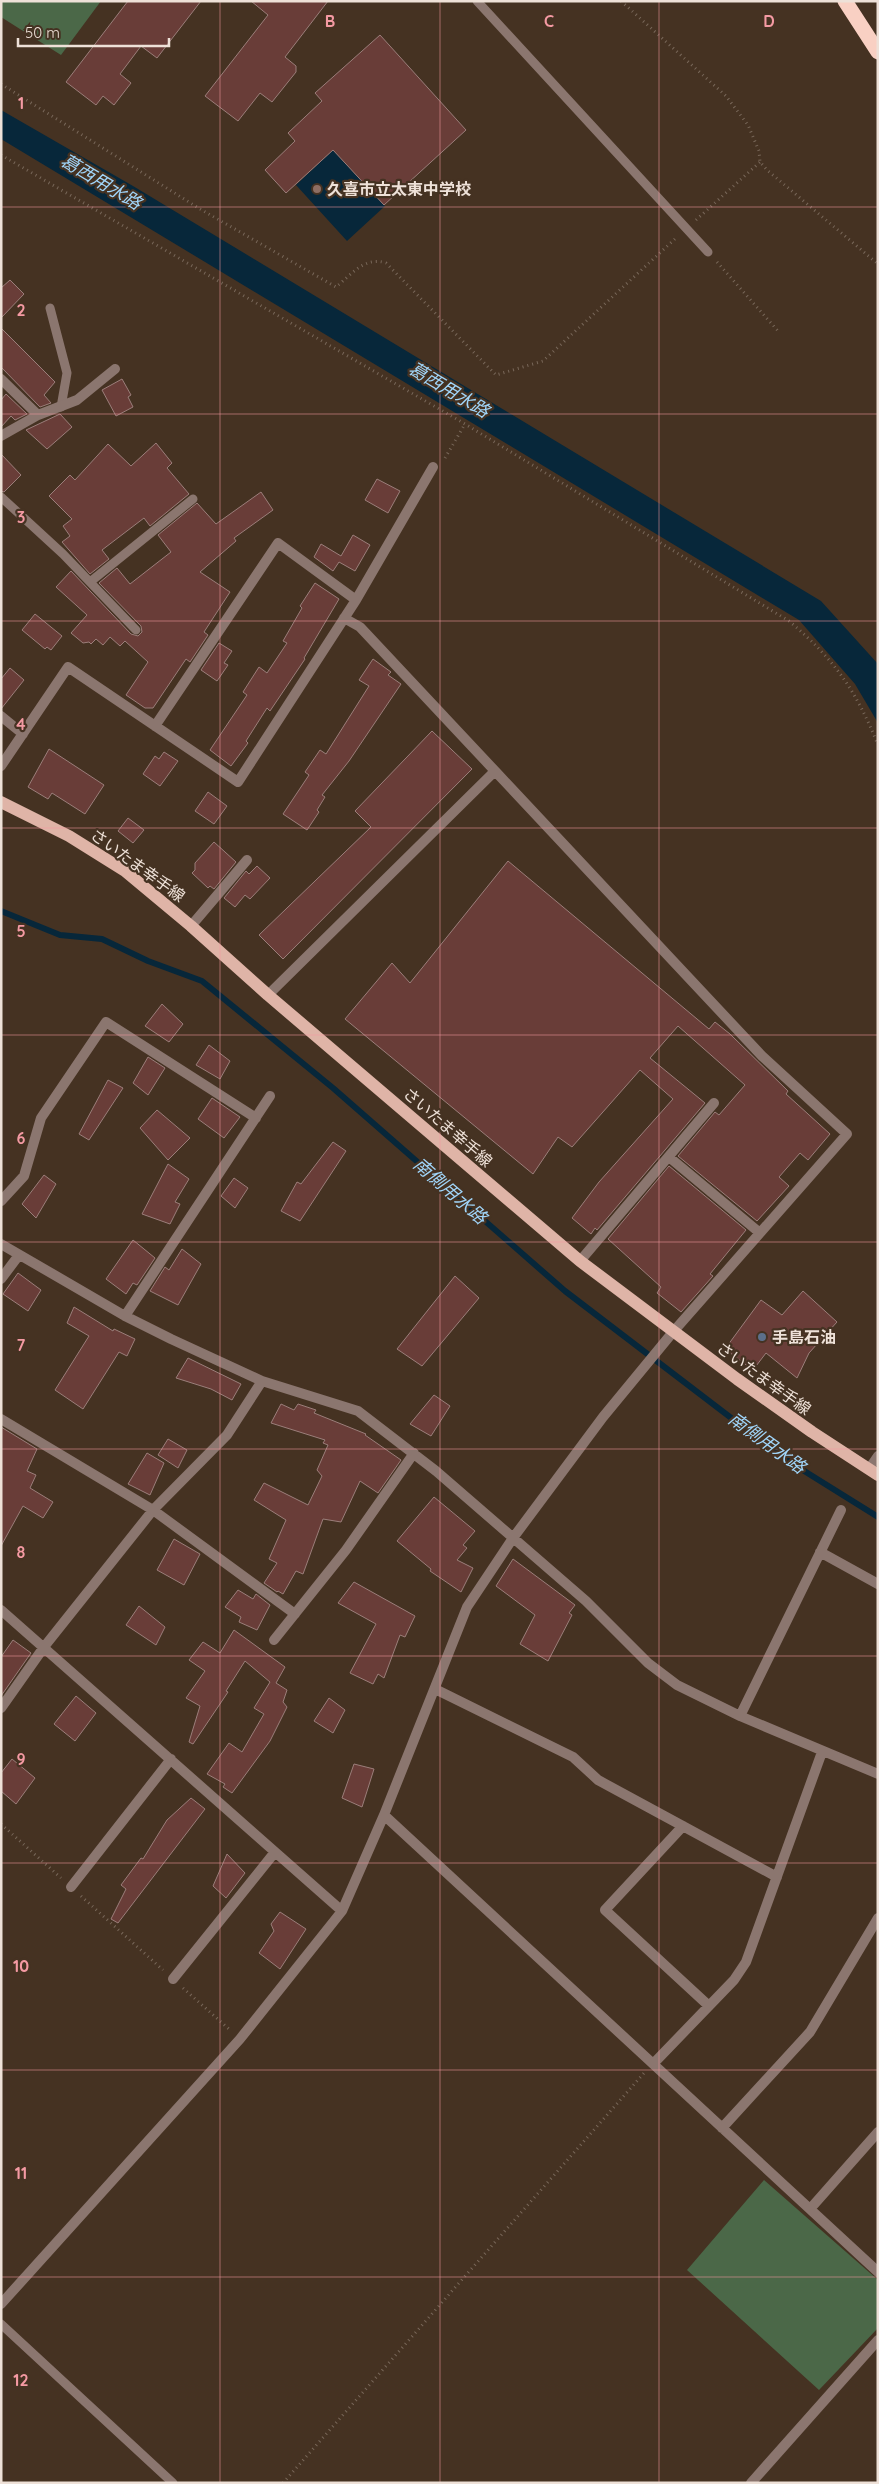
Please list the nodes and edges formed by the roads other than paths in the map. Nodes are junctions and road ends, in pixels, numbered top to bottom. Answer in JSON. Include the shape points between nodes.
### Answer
{"nodes":[{"id":1,"x":477,"y":1,"type":"edge"},
{"id":2,"x":845,"y":1,"type":"edge"},
{"id":3,"x":878,"y":52,"type":"edge"},
{"id":4,"x":708,"y":252,"type":"road end"},
{"id":5,"x":50,"y":308,"type":"dead end"},
{"id":6,"x":114,"y":369,"type":"dead end"},
{"id":7,"x":1,"y":379,"type":"edge"},
{"id":8,"x":61,"y":407,"type":"junction"},
{"id":9,"x":38,"y":415,"type":"junction"},
{"id":10,"x":1,"y":436,"type":"edge"},
{"id":11,"x":433,"y":467,"type":"road end"},
{"id":12,"x":1,"y":497,"type":"edge"},
{"id":13,"x":193,"y":498,"type":"dead end"},
{"id":14,"x":90,"y":582,"type":"junction"},
{"id":15,"x":356,"y":600,"type":"junction"},
{"id":16,"x":344,"y":618,"type":"junction"},
{"id":17,"x":136,"y":630,"type":"dead end"},
{"id":18,"x":1,"y":716,"type":"edge"},
{"id":19,"x":155,"y":726,"type":"junction"},
{"id":20,"x":23,"y":734,"type":"junction"},
{"id":21,"x":1,"y":766,"type":"edge"},
{"id":22,"x":495,"y":770,"type":"junction"},
{"id":23,"x":1,"y":802,"type":"edge"},
{"id":24,"x":247,"y":860,"type":"dead end"},
{"id":25,"x":191,"y":926,"type":"junction"},
{"id":26,"x":268,"y":995,"type":"junction"},
{"id":27,"x":270,"y":1096,"type":"dead end"},
{"id":28,"x":714,"y":1103,"type":"dead end"},
{"id":29,"x":256,"y":1118,"type":"junction"},
{"id":30,"x":669,"y":1156,"type":"junction"},
{"id":31,"x":1,"y":1201,"type":"edge"},
{"id":32,"x":760,"y":1233,"type":"junction"},
{"id":33,"x":1,"y":1244,"type":"edge"},
{"id":34,"x":19,"y":1255,"type":"junction"},
{"id":35,"x":580,"y":1261,"type":"junction"},
{"id":36,"x":1,"y":1279,"type":"edge"},
{"id":37,"x":125,"y":1316,"type":"junction"},
{"id":38,"x":673,"y":1332,"type":"junction"},
{"id":39,"x":262,"y":1381,"type":"junction"},
{"id":40,"x":1,"y":1419,"type":"edge"},
{"id":41,"x":414,"y":1453,"type":"junction"},
{"id":42,"x":878,"y":1456,"type":"edge"},
{"id":43,"x":873,"y":1472,"type":"edge"},
{"id":44,"x":153,"y":1510,"type":"junction"},
{"id":45,"x":841,"y":1510,"type":"dead end"},
{"id":46,"x":513,"y":1538,"type":"junction"},
{"id":47,"x":820,"y":1552,"type":"junction"},
{"id":48,"x":878,"y":1584,"type":"edge"},
{"id":49,"x":1,"y":1610,"type":"edge"},
{"id":50,"x":295,"y":1614,"type":"junction"},
{"id":51,"x":274,"y":1640,"type":"dead end"},
{"id":52,"x":44,"y":1647,"type":"junction"},
{"id":53,"x":435,"y":1689,"type":"junction"},
{"id":54,"x":1,"y":1708,"type":"edge"},
{"id":55,"x":740,"y":1716,"type":"junction"},
{"id":56,"x":822,"y":1752,"type":"junction"},
{"id":57,"x":171,"y":1759,"type":"junction"},
{"id":58,"x":878,"y":1774,"type":"edge"},
{"id":59,"x":384,"y":1815,"type":"junction"},
{"id":60,"x":683,"y":1826,"type":"junction"},
{"id":61,"x":275,"y":1852,"type":"junction"},
{"id":62,"x":777,"y":1877,"type":"junction"},
{"id":63,"x":71,"y":1887,"type":"road end"},
{"id":64,"x":342,"y":1911,"type":"junction"},
{"id":65,"x":878,"y":1918,"type":"edge"},
{"id":66,"x":173,"y":1979,"type":"road end"},
{"id":67,"x":709,"y":2006,"type":"junction"},
{"id":68,"x":652,"y":2064,"type":"junction"},
{"id":69,"x":722,"y":2128,"type":"junction"},
{"id":70,"x":878,"y":2132,"type":"edge"},
{"id":71,"x":810,"y":2209,"type":"junction"},
{"id":72,"x":878,"y":2272,"type":"edge"},
{"id":73,"x":1,"y":2304,"type":"edge"},
{"id":74,"x":1,"y":2324,"type":"edge"},
{"id":75,"x":878,"y":2340,"type":"edge"},
{"id":76,"x":173,"y":2483,"type":"edge"},
{"id":77,"x":751,"y":2483,"type":"edge"}],
"edges":[{"from":1,"to":4,"type":"lane"},
{"from":2,"to":3,"type":"highway"},
{"from":5,"to":8,"type":"lane","via":[[66,373]]},
{"from":6,"to":8,"type":"street","via":[[77,400]]},
{"from":7,"to":9,"type":"street"},
{"from":8,"to":9,"type":"street"},
{"from":9,"to":10,"type":"street"},
{"from":11,"to":15,"type":"street"},
{"from":12,"to":14,"type":"lane"},
{"from":13,"to":14,"type":"lane"},
{"from":14,"to":17,"type":"lane"},
{"from":15,"to":16,"type":"street"},
{"from":15,"to":19,"type":"street","via":[[278,543]]},
{"from":16,"to":19,"type":"street","via":[[238,782]]},
{"from":16,"to":22,"type":"street","via":[[360,627]]},
{"from":18,"to":20,"type":"street"},
{"from":19,"to":20,"type":"street","via":[[68,667]]},
{"from":20,"to":21,"type":"street"},
{"from":22,"to":26,"type":"street"},
{"from":22,"to":32,"type":"street","via":[[762,1056],[847,1134]]},
{"from":23,"to":25,"type":"main road","name":"さいたま幸手線","via":[[98,853]]},
{"from":24,"to":25,"type":"street"},
{"from":25,"to":26,"type":"main road","name":"さいたま幸手線"},
{"from":26,"to":35,"type":"main road","name":"さいたま幸手線"},
{"from":27,"to":29,"type":"street"},
{"from":28,"to":30,"type":"street"},
{"from":29,"to":31,"type":"street","via":[[106,1022],[41,1118],[24,1176]]},
{"from":29,"to":37,"type":"street"},
{"from":30,"to":32,"type":"street"},
{"from":30,"to":35,"type":"street"},
{"from":32,"to":38,"type":"street"},
{"from":33,"to":34,"type":"street"},
{"from":34,"to":36,"type":"street"},
{"from":34,"to":37,"type":"street"},
{"from":35,"to":38,"type":"main road","name":"さいたま幸手線"},
{"from":37,"to":39,"type":"street"},
{"from":38,"to":43,"type":"main road","name":"さいたま幸手線"},
{"from":38,"to":46,"type":"street","via":[[603,1417]]},
{"from":39,"to":41,"type":"street","via":[[358,1411]]},
{"from":39,"to":44,"type":"street","via":[[228,1435]]},
{"from":40,"to":44,"type":"street"},
{"from":41,"to":46,"type":"street"},
{"from":41,"to":50,"type":"street","via":[[346,1550]]},
{"from":42,"to":43,"type":"street"},
{"from":44,"to":50,"type":"street"},
{"from":44,"to":52,"type":"street"},
{"from":45,"to":47,"type":"street"},
{"from":46,"to":53,"type":"street","via":[[468,1607]]},
{"from":46,"to":55,"type":"street","via":[[586,1602],[648,1663],[677,1685]]},
{"from":47,"to":48,"type":"street"},
{"from":47,"to":55,"type":"street"},
{"from":49,"to":52,"type":"street"},
{"from":50,"to":51,"type":"street"},
{"from":52,"to":54,"type":"street"},
{"from":52,"to":57,"type":"street"},
{"from":53,"to":59,"type":"street"},
{"from":53,"to":60,"type":"street","via":[[573,1757],[598,1780]]},
{"from":55,"to":56,"type":"street"},
{"from":56,"to":58,"type":"street"},
{"from":56,"to":62,"type":"street"},
{"from":57,"to":61,"type":"street"},
{"from":57,"to":63,"type":"street"},
{"from":59,"to":64,"type":"street"},
{"from":59,"to":68,"type":"street"},
{"from":60,"to":62,"type":"street"},
{"from":60,"to":67,"type":"street","via":[[605,1910]]},
{"from":61,"to":64,"type":"street"},
{"from":61,"to":66,"type":"street"},
{"from":62,"to":67,"type":"street","via":[[746,1962]]},
{"from":64,"to":73,"type":"street","via":[[240,2039]]},
{"from":65,"to":69,"type":"street","via":[[810,2032]]},
{"from":67,"to":68,"type":"street"},
{"from":68,"to":69,"type":"street"},
{"from":69,"to":71,"type":"street"},
{"from":70,"to":71,"type":"street"},
{"from":71,"to":72,"type":"street"},
{"from":74,"to":76,"type":"lane"},
{"from":75,"to":77,"type":"street"}]}
